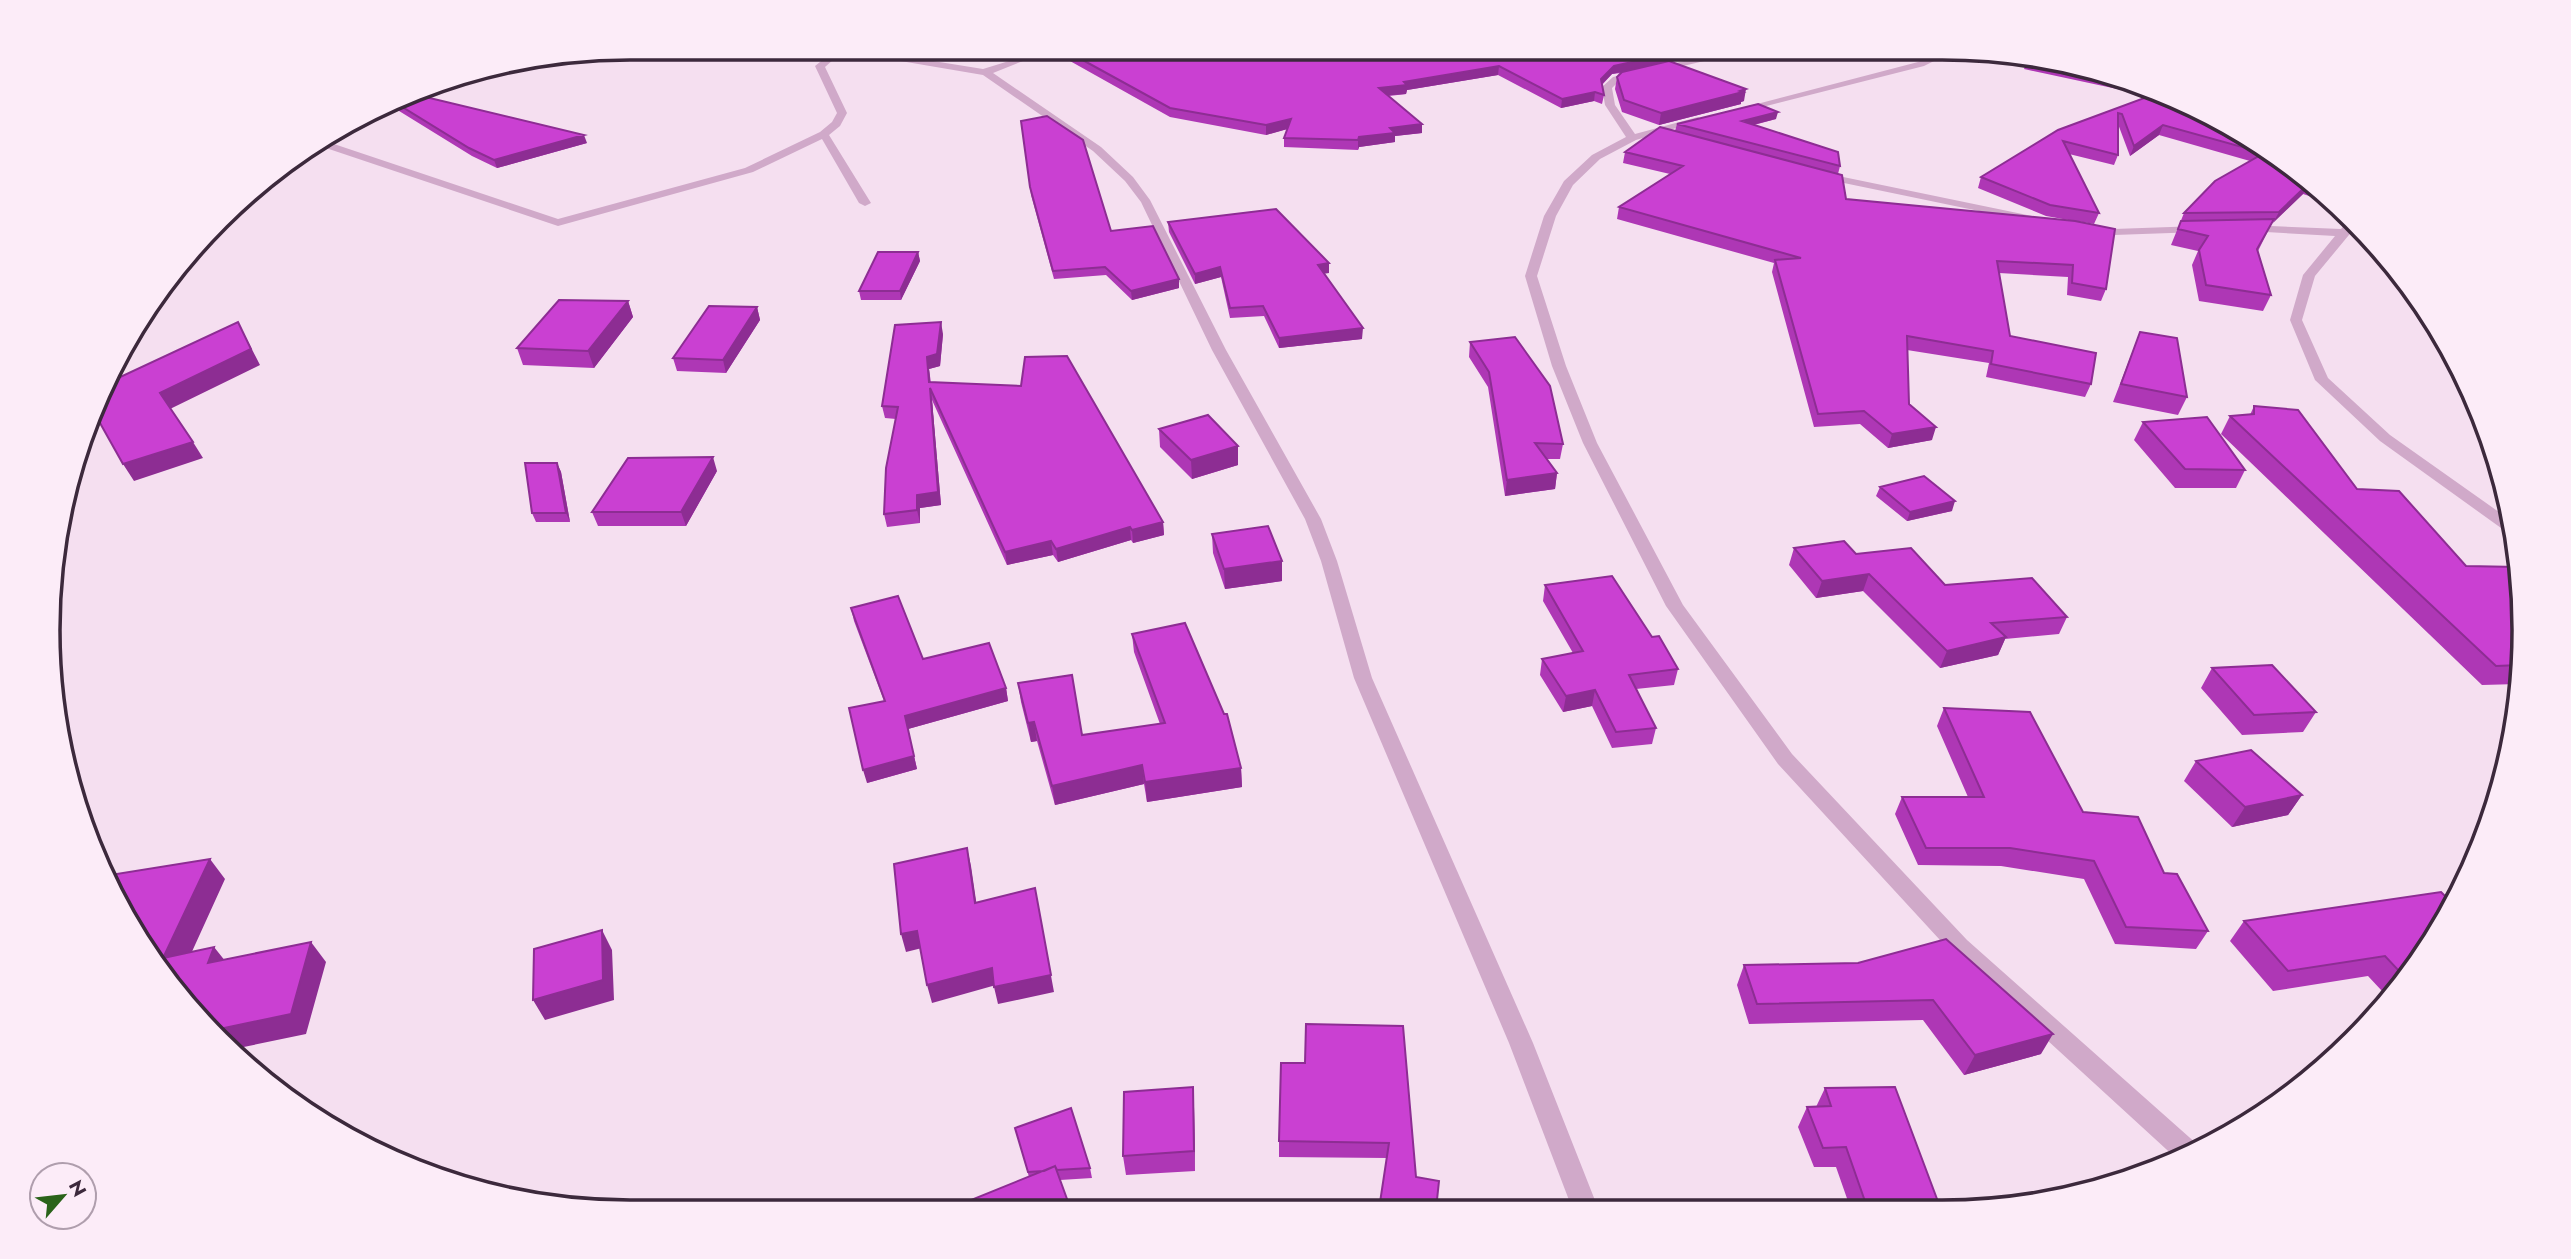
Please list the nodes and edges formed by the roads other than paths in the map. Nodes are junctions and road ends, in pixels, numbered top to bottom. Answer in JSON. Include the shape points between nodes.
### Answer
{"nodes":[{"id":1,"x":825,"y":60,"type":"edge"},
{"id":2,"x":910,"y":60,"type":"edge"},
{"id":3,"x":1010,"y":60,"type":"edge"},
{"id":4,"x":1702,"y":60,"type":"edge"},
{"id":5,"x":1929,"y":60,"type":"edge"},
{"id":6,"x":985,"y":72,"type":"junction"},
{"id":7,"x":1654,"y":131,"type":"junction"},
{"id":8,"x":824,"y":134,"type":"junction"},
{"id":9,"x":1632,"y":138,"type":"junction"},
{"id":10,"x":1677,"y":139,"type":"edge"},
{"id":11,"x":329,"y":146,"type":"edge"},
{"id":12,"x":1804,"y":172,"type":"edge"},
{"id":13,"x":864,"y":203,"type":"dead end"},
{"id":14,"x":2040,"y":221,"type":"edge"},
{"id":15,"x":2073,"y":227,"type":"edge"},
{"id":16,"x":2212,"y":228,"type":"edge"},
{"id":17,"x":2237,"y":228,"type":"edge"},
{"id":18,"x":2347,"y":228,"type":"edge"},
{"id":19,"x":2343,"y":233,"type":"junction"},
{"id":20,"x":2502,"y":521,"type":"edge"},
{"id":21,"x":2182,"y":1146,"type":"edge"},
{"id":22,"x":1582,"y":1200,"type":"edge"}],
"edges":[{"from":1,"to":8,"type":"street","via":[[820,66],[842,113]]},
{"from":2,"to":6,"type":"street"},
{"from":3,"to":6,"type":"street"},
{"from":4,"to":9,"type":"street","via":[[1616,79],[1607,87],[1610,105]]},
{"from":5,"to":7,"type":"street"},
{"from":6,"to":22,"type":"street","via":[[1097,149],[1146,202],[1219,350],[1313,519],[1363,678],[1521,1043]]},
{"from":7,"to":9,"type":"street"},
{"from":7,"to":10,"type":"street"},
{"from":8,"to":11,"type":"street","via":[[749,170],[558,223]]},
{"from":8,"to":13,"type":"street"},
{"from":9,"to":21,"type":"street","via":[[1596,157],[1568,183],[1550,216],[1531,276],[1559,366],[1590,443],[1675,606],[1785,759],[1959,946]]},
{"from":12,"to":14,"type":"street"},
{"from":15,"to":16,"type":"street","via":[[2113,232]]},
{"from":17,"to":19,"type":"street"},
{"from":18,"to":19,"type":"street"},
{"from":19,"to":20,"type":"street","via":[[2309,275],[2296,320],[2322,380],[2385,438]]}]}
